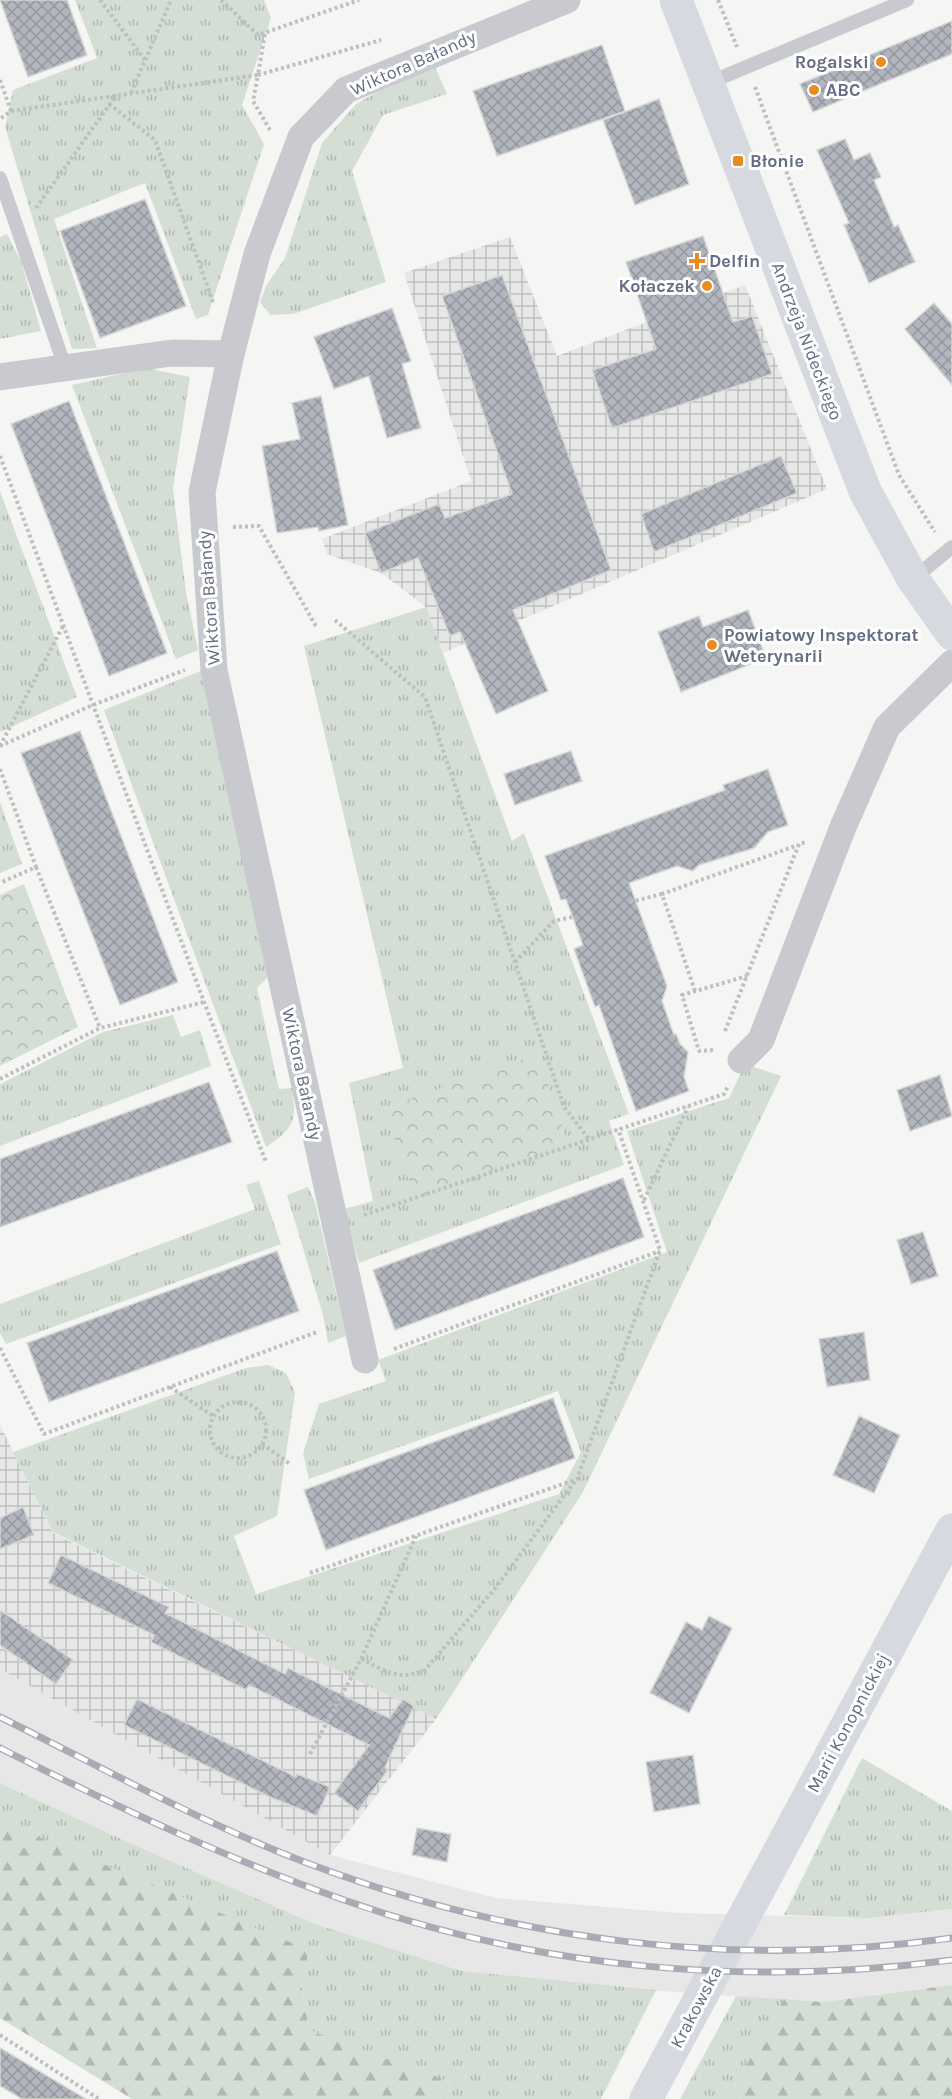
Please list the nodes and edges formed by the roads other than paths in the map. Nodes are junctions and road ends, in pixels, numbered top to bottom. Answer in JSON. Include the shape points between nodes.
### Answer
{"nodes":[{"id":1,"x":567,"y":0,"type":"edge"},
{"id":2,"x":676,"y":0,"type":"edge"},
{"id":3,"x":907,"y":0,"type":"edge"},
{"id":4,"x":526,"y":7,"type":"edge"},
{"id":5,"x":708,"y":83,"type":"junction"},
{"id":6,"x":0,"y":178,"type":"edge"},
{"id":7,"x":231,"y":354,"type":"junction"},
{"id":8,"x":65,"y":367,"type":"junction"},
{"id":9,"x":0,"y":377,"type":"edge"},
{"id":10,"x":950,"y":549,"type":"edge"},
{"id":11,"x":913,"y":579,"type":"junction"},
{"id":12,"x":952,"y":634,"type":"edge"},
{"id":13,"x":952,"y":663,"type":"edge"},
{"id":14,"x":730,"y":1055,"type":"road end"},
{"id":15,"x":365,"y":1360,"type":"road end"},
{"id":16,"x":952,"y":1530,"type":"edge"},
{"id":17,"x":745,"y":1916,"type":"joint"},
{"id":18,"x":646,"y":2099,"type":"edge"}],
"edges":[{"from":1,"to":4,"type":"street","name":"Wiktora Bałandy"},
{"from":2,"to":5,"type":"street","name":"Andrzeja Nideckiego"},
{"from":3,"to":5,"type":"lane"},
{"from":4,"to":7,"type":"street","name":"Wiktora Bałandy","via":[[346,90],[301,137],[256,254]]},
{"from":5,"to":11,"type":"street","name":"Andrzeja Nideckiego","via":[[865,491]]},
{"from":6,"to":8,"type":"lane"},
{"from":7,"to":8,"type":"street","via":[[172,353]]},
{"from":7,"to":15,"type":"street","name":"Wiktora Bałandy","via":[[202,492],[213,660]]},
{"from":8,"to":9,"type":"street"},
{"from":10,"to":11,"type":"lane"},
{"from":11,"to":12,"type":"street","name":"Andrzeja Nideckiego"},
{"from":13,"to":14,"type":"street","via":[[887,727],[843,827],[761,1040]]},
{"from":16,"to":17,"type":"street","name":"Marii Konopnickiej"},
{"from":17,"to":18,"type":"street","name":"Krakowska"}]}
